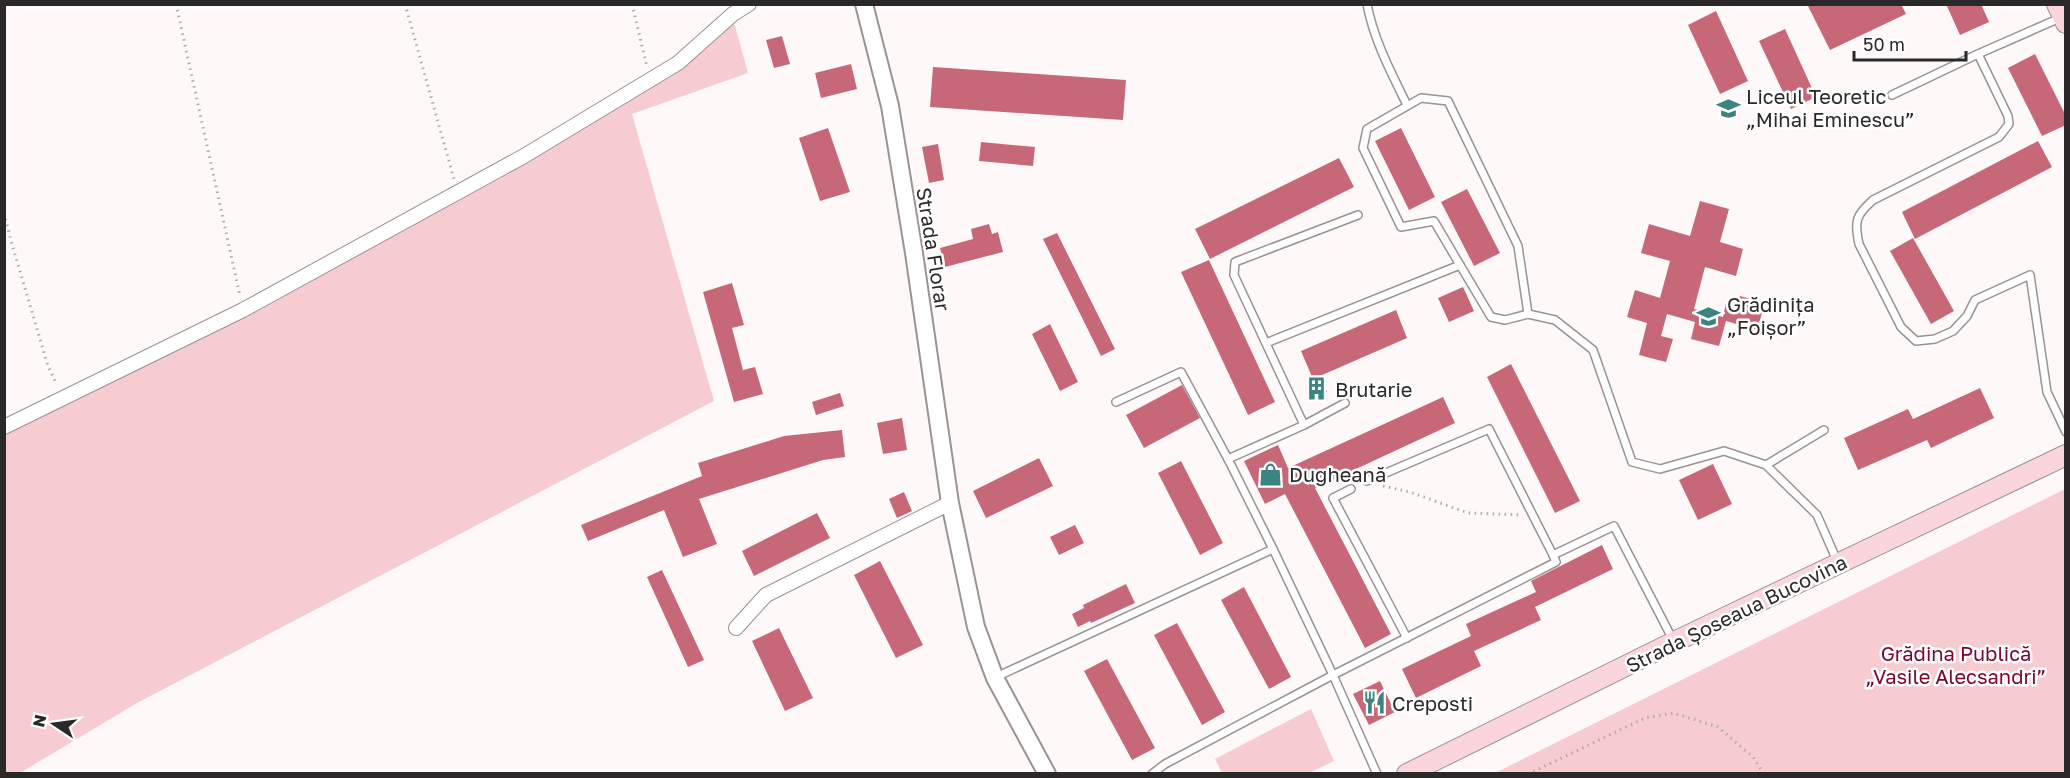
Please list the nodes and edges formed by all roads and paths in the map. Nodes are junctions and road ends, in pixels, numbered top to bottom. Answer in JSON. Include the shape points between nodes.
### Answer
{"nodes":[{"id":1,"x":176,"y":4,"type":"edge"},
{"id":2,"x":405,"y":4,"type":"edge"},
{"id":3,"x":632,"y":4,"type":"edge"},
{"id":4,"x":748,"y":4,"type":"edge"},
{"id":5,"x":864,"y":4,"type":"edge"},
{"id":6,"x":1367,"y":4,"type":"edge"},
{"id":7,"x":2062,"y":12,"type":"edge"},
{"id":8,"x":1978,"y":54,"type":"junction"},
{"id":9,"x":650,"y":79,"type":"junction"},
{"id":10,"x":1892,"y":95,"type":"dead end"},
{"id":11,"x":1407,"y":105,"type":"junction"},
{"id":12,"x":458,"y":192,"type":"junction"},
{"id":13,"x":4,"y":213,"type":"edge"},
{"id":14,"x":1358,"y":216,"type":"dead end"},
{"id":15,"x":1460,"y":264,"type":"junction"},
{"id":16,"x":243,"y":310,"type":"junction"},
{"id":17,"x":1528,"y":314,"type":"junction"},
{"id":18,"x":1266,"y":343,"type":"junction"},
{"id":19,"x":63,"y":398,"type":"junction"},
{"id":20,"x":1116,"y":402,"type":"dead end"},
{"id":21,"x":1346,"y":403,"type":"dead end"},
{"id":22,"x":1304,"y":425,"type":"junction"},
{"id":23,"x":4,"y":427,"type":"edge"},
{"id":24,"x":1824,"y":430,"type":"dead end"},
{"id":25,"x":2066,"y":432,"type":"edge"},
{"id":26,"x":2066,"y":454,"type":"edge"},
{"id":27,"x":1228,"y":459,"type":"junction"},
{"id":28,"x":1766,"y":465,"type":"junction"},
{"id":29,"x":1371,"y":480,"type":"joint"},
{"id":30,"x":1351,"y":489,"type":"dead end"},
{"id":31,"x":950,"y":503,"type":"junction"},
{"id":32,"x":1533,"y":516,"type":"junction"},
{"id":33,"x":1273,"y":549,"type":"junction"},
{"id":34,"x":1553,"y":555,"type":"junction"},
{"id":35,"x":1838,"y":563,"type":"junction"},
{"id":36,"x":736,"y":628,"type":"dead end"},
{"id":37,"x":1407,"y":638,"type":"junction"},
{"id":38,"x":1674,"y":642,"type":"junction"},
{"id":39,"x":1333,"y":675,"type":"junction"},
{"id":40,"x":995,"y":678,"type":"junction"},
{"id":41,"x":1047,"y":774,"type":"edge"},
{"id":42,"x":1152,"y":774,"type":"edge"},
{"id":43,"x":1377,"y":774,"type":"edge"},
{"id":44,"x":1407,"y":774,"type":"edge"},
{"id":45,"x":1528,"y":774,"type":"edge"},
{"id":46,"x":1764,"y":774,"type":"edge"}],
"edges":[{"from":1,"to":16,"type":"path"},
{"from":2,"to":12,"type":"path"},
{"from":3,"to":9,"type":"path"},
{"from":4,"to":9,"type":"street","via":[[678,63]]},
{"from":5,"to":31,"type":"street","name":"Strada Florar","via":[[890,106]]},
{"from":6,"to":11,"type":"lane","via":[[1380,50]]},
{"from":7,"to":8,"type":"lane"},
{"from":8,"to":10,"type":"lane"},
{"from":8,"to":25,"type":"lane","via":[[2008,116],[2006,129],[1999,137],[1873,200],[1857,219],[1859,244],[1901,327],[1916,340],[1935,339],[1953,331],[1975,300],[2030,275],[2047,392]]},
{"from":9,"to":12,"type":"street"},
{"from":11,"to":15,"type":"lane","via":[[1367,129],[1363,148],[1401,227],[1434,221]]},
{"from":11,"to":17,"type":"lane","via":[[1421,98],[1448,101],[1518,246]]},
{"from":12,"to":16,"type":"street"},
{"from":13,"to":19,"type":"path","via":[[48,366]]},
{"from":14,"to":18,"type":"lane","via":[[1235,262],[1234,275]]},
{"from":15,"to":17,"type":"lane","via":[[1491,317],[1505,320]]},
{"from":15,"to":18,"type":"lane"},
{"from":16,"to":19,"type":"street"},
{"from":17,"to":28,"type":"lane","via":[[1555,321],[1593,350],[1632,462],[1660,470],[1724,452]]},
{"from":18,"to":22,"type":"lane"},
{"from":19,"to":23,"type":"street"},
{"from":20,"to":27,"type":"lane","via":[[1181,372]]},
{"from":21,"to":22,"type":"lane"},
{"from":22,"to":27,"type":"lane"},
{"from":24,"to":28,"type":"lane"},
{"from":26,"to":35,"type":"main road","name":"Strada Șoseaua Bucovina"},
{"from":27,"to":33,"type":"lane"},
{"from":28,"to":35,"type":"lane","via":[[1817,515]]},
{"from":29,"to":32,"type":"path","via":[[1468,513]]},
{"from":29,"to":32,"type":"lane","via":[[1489,429]]},
{"from":30,"to":37,"type":"lane","via":[[1333,498]]},
{"from":31,"to":36,"type":"street","via":[[766,596]]},
{"from":31,"to":40,"type":"street","name":"Strada Florar","via":[[976,627]]},
{"from":32,"to":34,"type":"lane"},
{"from":33,"to":39,"type":"lane"},
{"from":33,"to":40,"type":"lane"},
{"from":34,"to":37,"type":"lane","via":[[1556,562]]},
{"from":34,"to":38,"type":"lane","via":[[1614,526]]},
{"from":35,"to":38,"type":"main road","name":"Strada Șoseaua Bucovina"},
{"from":37,"to":39,"type":"lane"},
{"from":38,"to":44,"type":"main road","name":"Strada Șoseaua Bucovina"},
{"from":39,"to":42,"type":"lane"},
{"from":39,"to":43,"type":"lane"},
{"from":40,"to":41,"type":"street","name":"Strada Florar"},
{"from":45,"to":46,"type":"path","via":[[1645,718],[1673,713],[1718,727],[1753,758]]}]}
